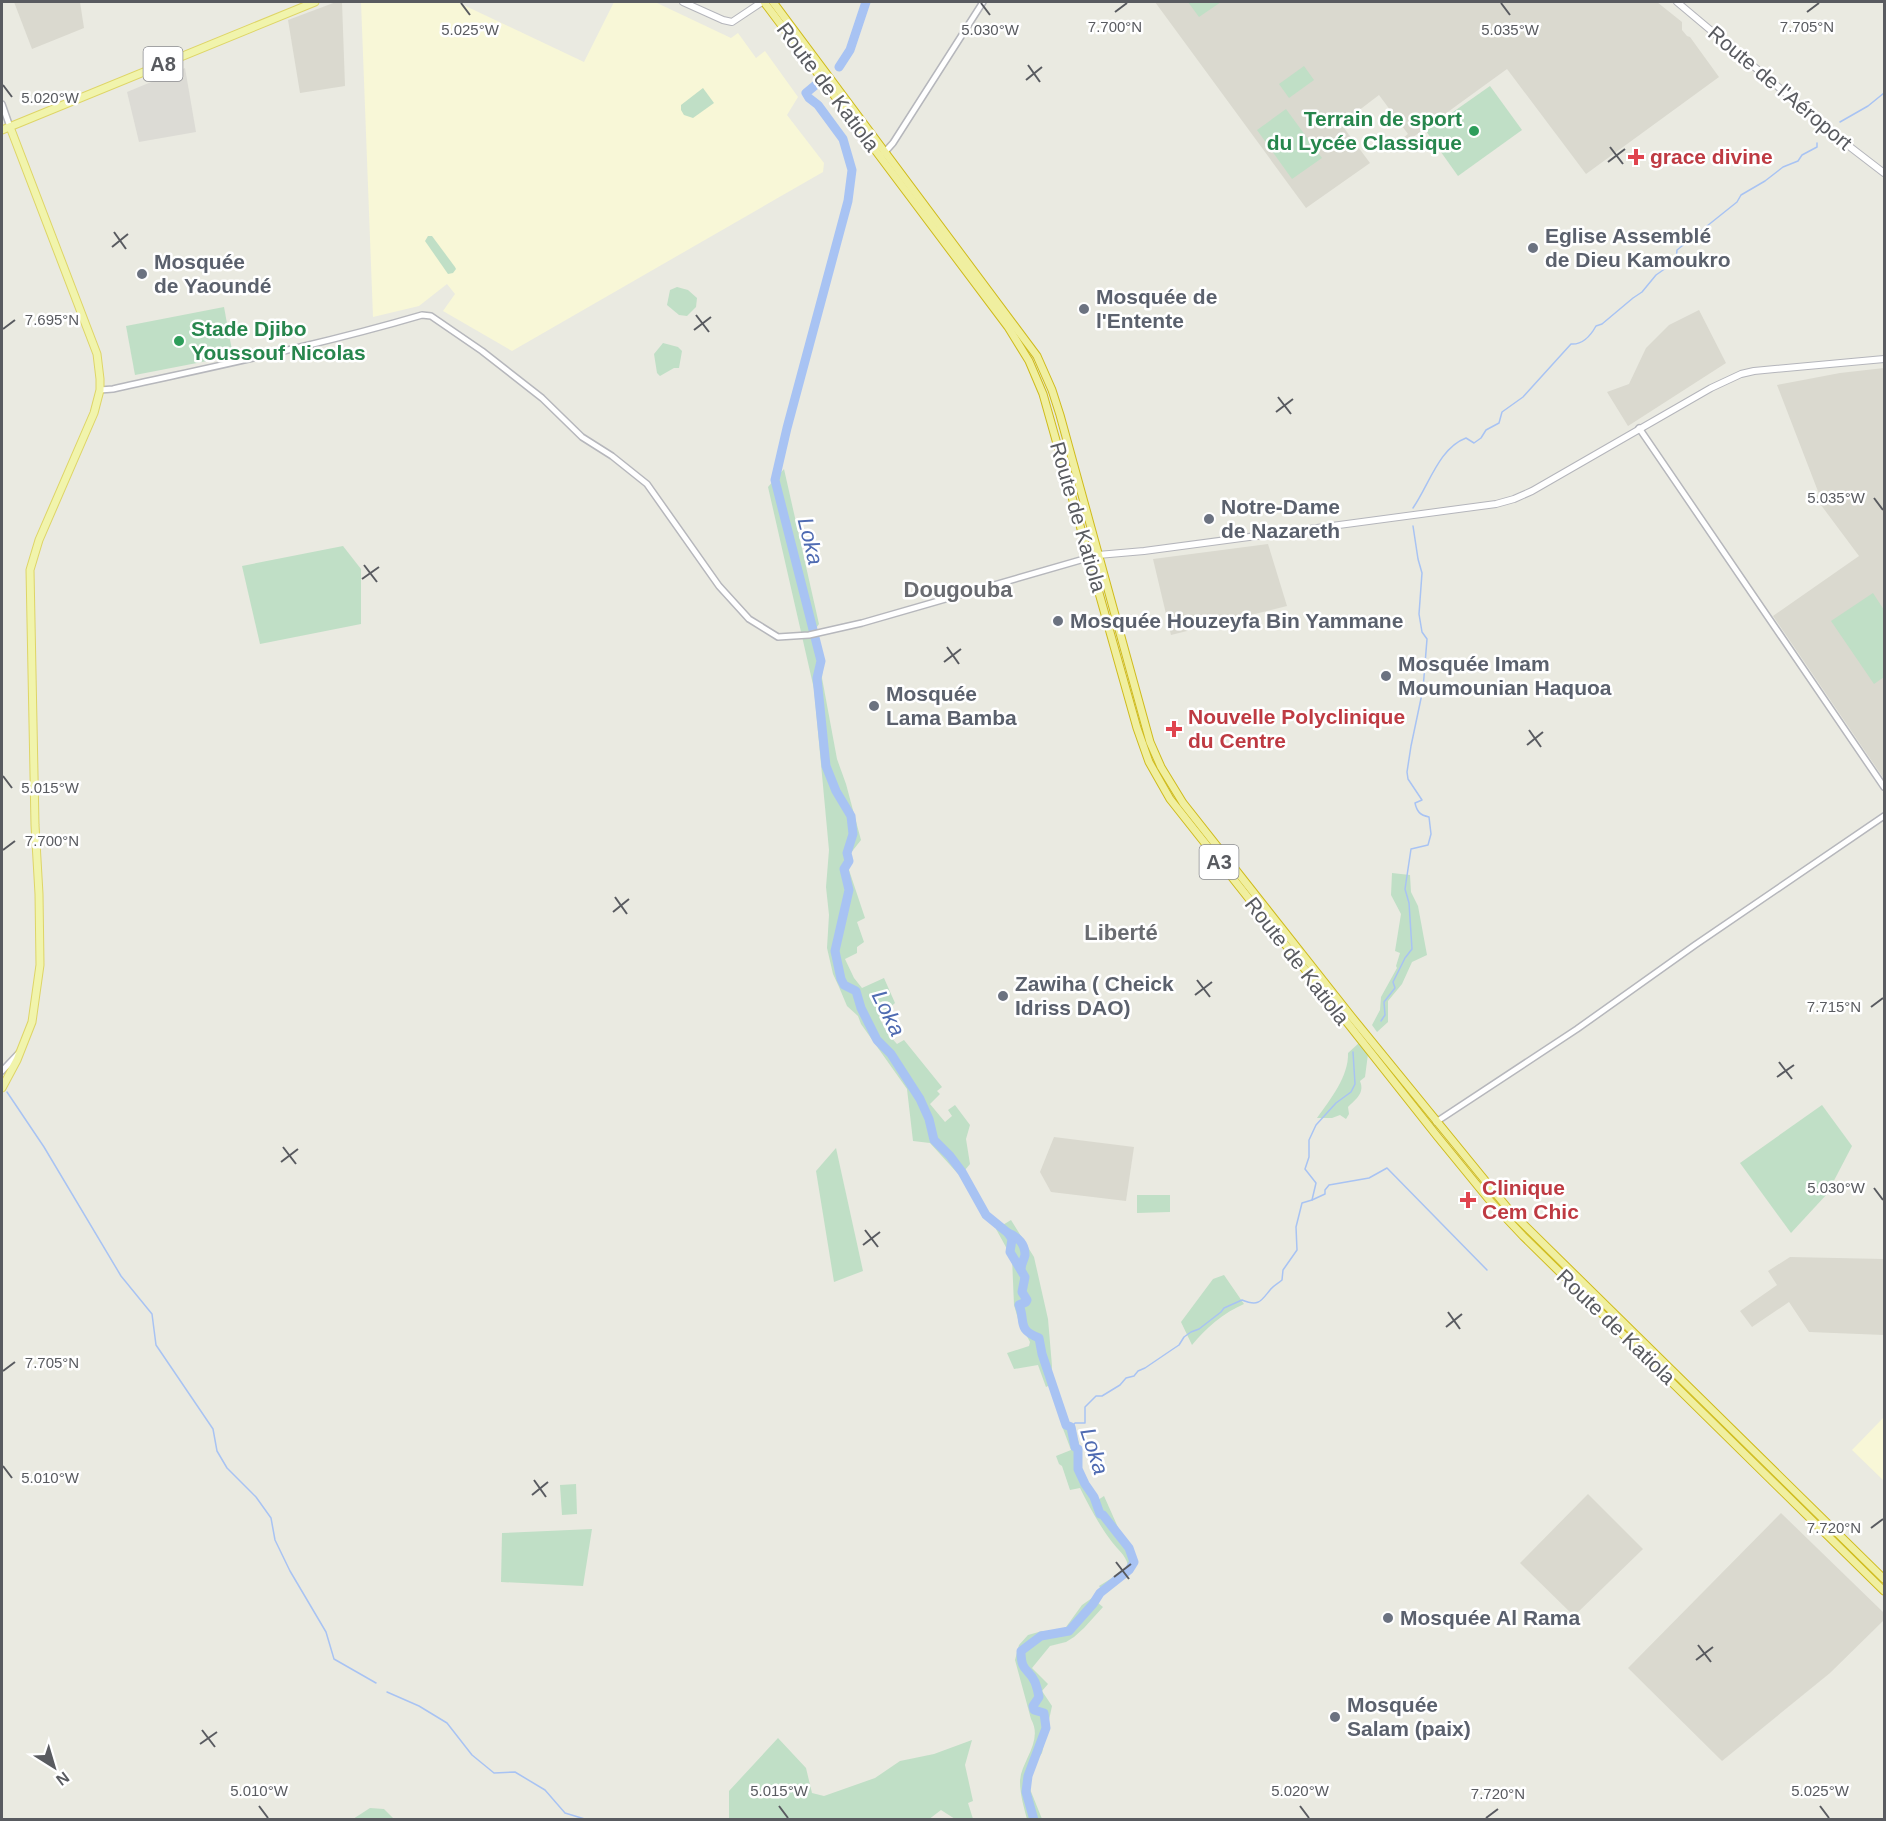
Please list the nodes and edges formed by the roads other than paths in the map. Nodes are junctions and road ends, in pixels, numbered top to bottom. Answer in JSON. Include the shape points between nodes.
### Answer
{"nodes":[{"id":1,"x":315,"y":2,"type":"edge"},
{"id":2,"x":683,"y":2,"type":"edge"},
{"id":3,"x":763,"y":2,"type":"edge"},
{"id":4,"x":773,"y":2,"type":"edge"},
{"id":5,"x":983,"y":2,"type":"edge"},
{"id":6,"x":1677,"y":2,"type":"edge"},
{"id":7,"x":2,"y":104,"type":"edge"},
{"id":8,"x":10,"y":127,"type":"junction"},
{"id":9,"x":2,"y":130,"type":"edge"},
{"id":10,"x":883,"y":154,"type":"junction"},
{"id":11,"x":1884,"y":173,"type":"edge"},
{"id":12,"x":1884,"y":359,"type":"edge"},
{"id":13,"x":100,"y":390,"type":"junction"},
{"id":14,"x":1639,"y":428,"type":"junction"},
{"id":15,"x":1094,"y":556,"type":"junction"},
{"id":16,"x":1884,"y":787,"type":"edge"},
{"id":17,"x":1884,"y":816,"type":"edge"},
{"id":18,"x":20,"y":1052,"type":"junction"},
{"id":19,"x":2,"y":1071,"type":"edge"},
{"id":20,"x":2,"y":1088,"type":"edge"},
{"id":21,"x":1437,"y":1121,"type":"junction"},
{"id":22,"x":1430,"y":1127,"type":"junction"},
{"id":23,"x":1884,"y":1579,"type":"edge"},
{"id":24,"x":1884,"y":1591,"type":"edge"}],
"edges":[{"from":1,"to":8,"type":"main road","number":"A8"},
{"from":2,"to":3,"type":"main road","via":[[729,22]]},
{"from":3,"to":10,"type":"highway","name":"Route de Katiola","number":"A3"},
{"from":4,"to":10,"type":"highway","name":"Route de Katiola","number":"A3"},
{"from":5,"to":10,"type":"street"},
{"from":6,"to":11,"type":"main road","name":"Route de l'Aéroport"},
{"from":7,"to":8,"type":"street"},
{"from":8,"to":9,"type":"main road","number":"A8"},
{"from":8,"to":13,"type":"main road","via":[[97,354]]},
{"from":10,"to":15,"type":"highway","name":"Route de Katiola","number":"A3","via":[[1036,356],[1060,415]]},
{"from":12,"to":14,"type":"main road","via":[[1741,374]]},
{"from":13,"to":15,"type":"street","via":[[430,316],[482,351],[542,398],[582,437],[647,484],[719,586],[749,619],[778,637],[809,635],[862,623]]},
{"from":13,"to":18,"type":"main road","via":[[86,435],[39,540],[30,570],[40,965],[32,1022]]},
{"from":14,"to":15,"type":"main road","via":[[1532,490],[1496,504]]},
{"from":14,"to":16,"type":"street"},
{"from":15,"to":21,"type":"highway","name":"Route de Katiola","number":"A3","via":[[1150,742],[1170,783]]},
{"from":15,"to":22,"type":"highway","name":"Route de Katiola","number":"A3","via":[[1137,728],[1162,787]]},
{"from":17,"to":21,"type":"street"},
{"from":18,"to":19,"type":"street"},
{"from":18,"to":20,"type":"main road"},
{"from":21,"to":22,"type":"street"},
{"from":21,"to":23,"type":"highway","name":"Route de Katiola","number":"A3","via":[[1529,1230]]},
{"from":22,"to":24,"type":"highway","name":"Route de Katiola","number":"A3","via":[[1522,1236]]}]}
